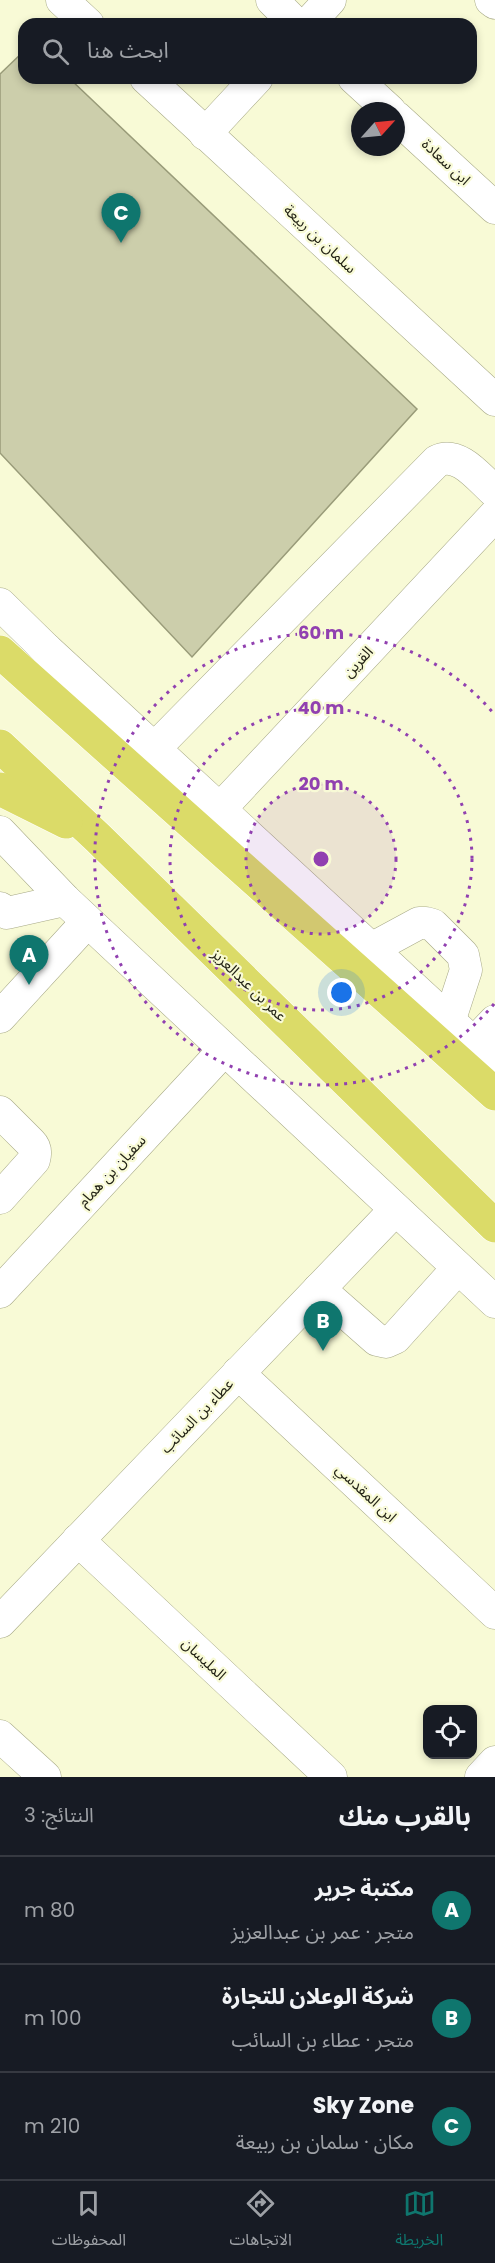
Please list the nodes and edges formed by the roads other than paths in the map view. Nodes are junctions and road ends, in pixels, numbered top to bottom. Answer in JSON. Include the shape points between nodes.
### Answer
{"nodes":[{"id":1,"x":62,"y":0,"type":"edge"},
{"id":2,"x":272,"y":0,"type":"edge"},
{"id":3,"x":330,"y":0,"type":"edge"},
{"id":4,"x":491,"y":0,"type":"edge"},
{"id":5,"x":495,"y":3,"type":"edge"},
{"id":6,"x":82,"y":18,"type":"edge"},
{"id":7,"x":290,"y":18,"type":"edge"},
{"id":8,"x":314,"y":18,"type":"edge"},
{"id":9,"x":152,"y":84,"type":"edge"},
{"id":10,"x":251,"y":84,"type":"edge"},
{"id":11,"x":361,"y":84,"type":"edge"},
{"id":12,"x":380,"y":102,"type":"edge"},
{"id":13,"x":405,"y":125,"type":"edge"},
{"id":14,"x":205,"y":134,"type":"junction"},
{"id":15,"x":495,"y":208,"type":"edge"},
{"id":16,"x":495,"y":400,"type":"edge"},
{"id":17,"x":495,"y":492,"type":"edge"},
{"id":18,"x":495,"y":515,"type":"edge"},
{"id":19,"x":0,"y":604,"type":"edge"},
{"id":20,"x":45,"y":649,"type":"junction"},
{"id":21,"x":0,"y":652,"type":"edge"},
{"id":22,"x":0,"y":746,"type":"edge"},
{"id":23,"x":155,"y":748,"type":"junction"},
{"id":24,"x":112,"y":752,"type":"junction"},
{"id":25,"x":0,"y":789,"type":"edge"},
{"id":26,"x":220,"y":809,"type":"junction"},
{"id":27,"x":0,"y":832,"type":"edge"},
{"id":28,"x":98,"y":838,"type":"junction"},
{"id":29,"x":65,"y":900,"type":"junction"},
{"id":30,"x":0,"y":908,"type":"edge"},
{"id":31,"x":87,"y":922,"type":"junction"},
{"id":32,"x":371,"y":949,"type":"junction"},
{"id":33,"x":0,"y":1017,"type":"edge"},
{"id":34,"x":495,"y":1021,"type":"edge"},
{"id":35,"x":449,"y":1022,"type":"junction"},
{"id":36,"x":224,"y":1050,"type":"junction"},
{"id":37,"x":484,"y":1054,"type":"edge"},
{"id":38,"x":495,"y":1094,"type":"edge"},
{"id":39,"x":0,"y":1113,"type":"edge"},
{"id":40,"x":0,"y":1198,"type":"edge"},
{"id":41,"x":395,"y":1210,"type":"junction"},
{"id":42,"x":495,"y":1226,"type":"edge"},
{"id":43,"x":458,"y":1268,"type":"junction"},
{"id":44,"x":319,"y":1289,"type":"junction"},
{"id":45,"x":0,"y":1292,"type":"edge"},
{"id":46,"x":495,"y":1302,"type":"edge"},
{"id":47,"x":238,"y":1373,"type":"junction"},
{"id":48,"x":78,"y":1540,"type":"junction"},
{"id":49,"x":495,"y":1613,"type":"edge"},
{"id":50,"x":0,"y":1622,"type":"edge"},
{"id":51,"x":0,"y":1736,"type":"edge"},
{"id":52,"x":495,"y":1762,"type":"edge"},
{"id":53,"x":45,"y":1777,"type":"edge"},
{"id":54,"x":331,"y":1777,"type":"edge"},
{"id":55,"x":481,"y":1777,"type":"edge"}],
"edges":[{"from":1,"to":6,"type":"street"},
{"from":2,"to":7,"type":"street"},
{"from":3,"to":8,"type":"street"},
{"from":4,"to":5,"type":"street"},
{"from":9,"to":14,"type":"street","name":"سلمان بن ربيعة"},
{"from":10,"to":14,"type":"street"},
{"from":11,"to":12,"type":"street"},
{"from":13,"to":15,"type":"street","name":"ابن سعادة"},
{"from":14,"to":16,"type":"street","name":"سلمان بن ربيعة"},
{"from":17,"to":23,"type":"street","via":[[462,463],[450,458],[437,461]]},
{"from":18,"to":26,"type":"street","name":"القرين"},
{"from":19,"to":20,"type":"street"},
{"from":20,"to":23,"type":"street"},
{"from":20,"to":24,"type":"street"},
{"from":21,"to":24,"type":"main road"},
{"from":22,"to":28,"type":"main road","name":"عمر بن عبدالعزيز"},
{"from":23,"to":26,"type":"street"},
{"from":24,"to":38,"type":"main road"},
{"from":25,"to":28,"type":"main road"},
{"from":26,"to":32,"type":"street"},
{"from":27,"to":29,"type":"street"},
{"from":28,"to":42,"type":"main road","name":"عمر بن عبدالعزيز"},
{"from":29,"to":30,"type":"street","via":[[7,913]]},
{"from":29,"to":31,"type":"street"},
{"from":31,"to":33,"type":"street"},
{"from":31,"to":36,"type":"street"},
{"from":32,"to":35,"type":"street"},
{"from":32,"to":35,"type":"street","via":[[419,924],[433,925],[463,955],[466,970]]},
{"from":34,"to":37,"type":"street"},
{"from":35,"to":37,"type":"street"},
{"from":36,"to":41,"type":"street"},
{"from":36,"to":45,"type":"street","name":"سفيان بن همام"},
{"from":39,"to":40,"type":"street","via":[[32,1143],[36,1153]]},
{"from":41,"to":43,"type":"street"},
{"from":41,"to":44,"type":"street","name":"عطاء بن السائب"},
{"from":43,"to":44,"type":"street","via":[[395,1338],[386,1342],[377,1340]]},
{"from":43,"to":46,"type":"street"},
{"from":44,"to":47,"type":"street","name":"عطاء بن السائب"},
{"from":47,"to":48,"type":"street","name":"عطاء بن السائب"},
{"from":47,"to":49,"type":"street","name":"ابن المقدسي"},
{"from":48,"to":50,"type":"street","name":"عطاء بن السائب"},
{"from":48,"to":54,"type":"street","name":"المليسان"},
{"from":51,"to":53,"type":"street"},
{"from":52,"to":55,"type":"street"}]}
